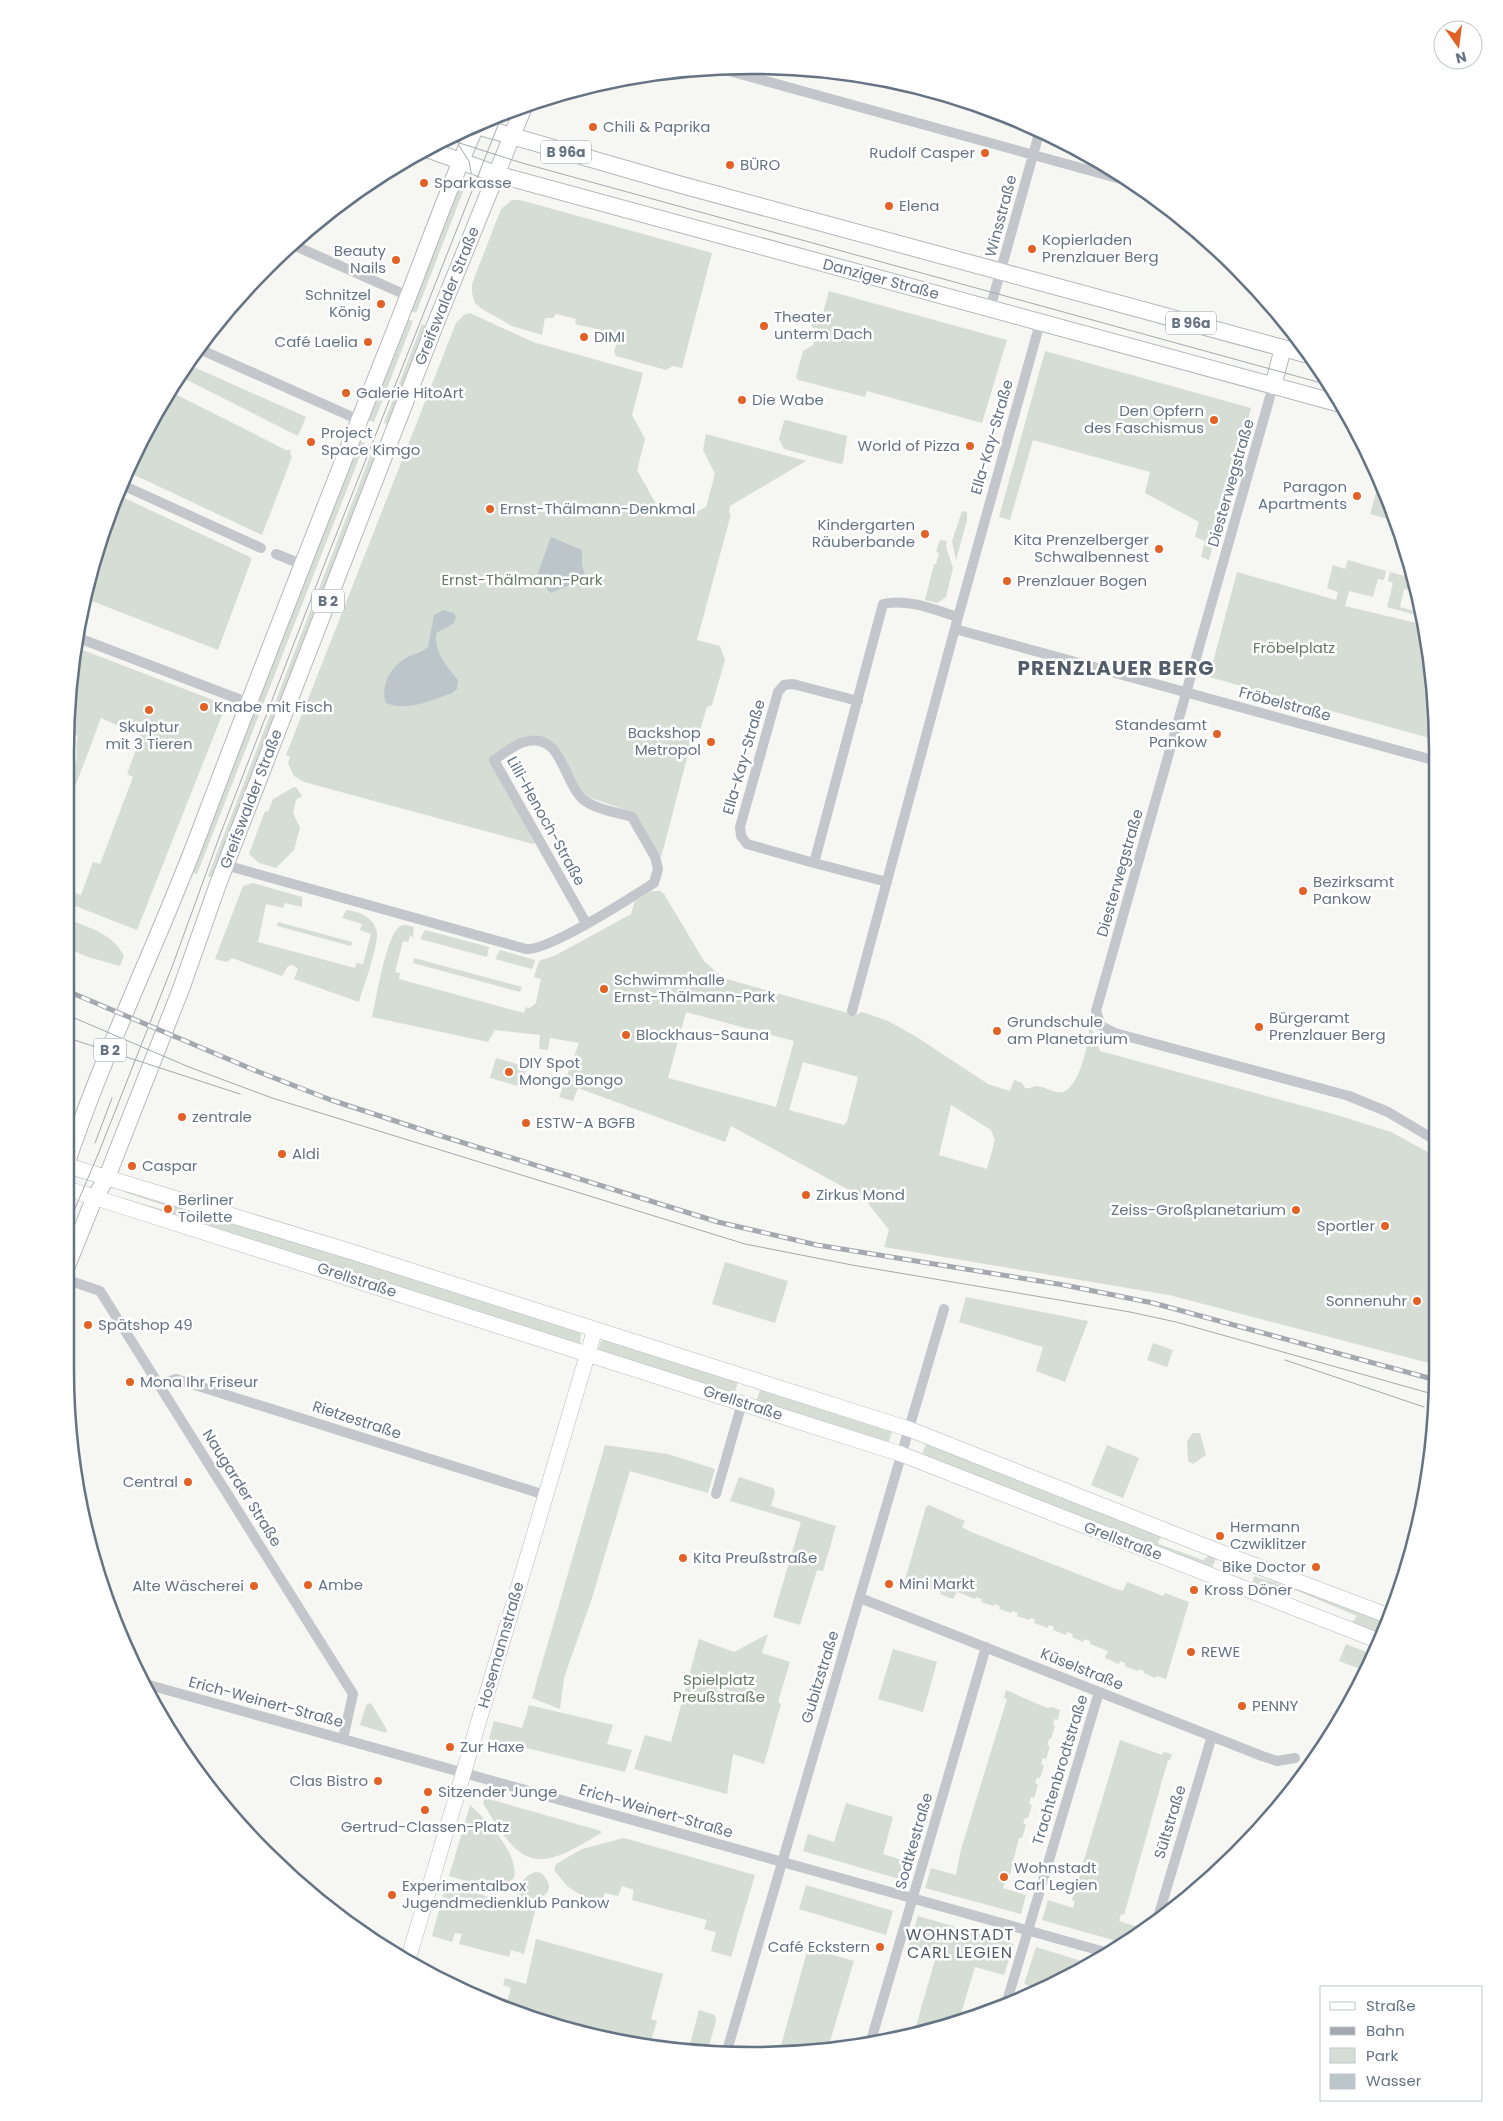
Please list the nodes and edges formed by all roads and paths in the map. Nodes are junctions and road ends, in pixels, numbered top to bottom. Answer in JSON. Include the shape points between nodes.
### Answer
{"nodes":[{"id":1,"x":741,"y":74,"type":"edge"},
{"id":2,"x":521,"y":115,"type":"edge"},
{"id":3,"x":484,"y":129,"type":"edge"},
{"id":4,"x":472,"y":135,"type":"edge"},
{"id":5,"x":512,"y":137,"type":"junction"},
{"id":6,"x":1038,"y":138,"type":"edge"},
{"id":7,"x":436,"y":153,"type":"edge"},
{"id":8,"x":1033,"y":154,"type":"junction"},
{"id":9,"x":459,"y":162,"type":"junction"},
{"id":10,"x":496,"y":174,"type":"junction"},
{"id":11,"x":1106,"y":175,"type":"edge"},
{"id":12,"x":299,"y":248,"type":"edge"},
{"id":13,"x":1001,"y":272,"type":"junction"},
{"id":14,"x":408,"y":296,"type":"junction"},
{"id":15,"x":990,"y":309,"type":"junction"},
{"id":16,"x":1040,"y":323,"type":"junction"},
{"id":17,"x":1283,"y":348,"type":"junction"},
{"id":18,"x":205,"y":352,"type":"edge"},
{"id":19,"x":1299,"y":352,"type":"edge"},
{"id":20,"x":1273,"y":386,"type":"junction"},
{"id":21,"x":1331,"y":401,"type":"edge"},
{"id":22,"x":358,"y":420,"type":"junction"},
{"id":23,"x":127,"y":487,"type":"edge"},
{"id":24,"x":261,"y":548,"type":"dead end"},
{"id":25,"x":276,"y":554,"type":"dead end"},
{"id":26,"x":301,"y":564,"type":"junction"},
{"id":27,"x":958,"y":616,"type":"junction"},
{"id":28,"x":955,"y":629,"type":"junction"},
{"id":29,"x":84,"y":640,"type":"edge"},
{"id":30,"x":1186,"y":692,"type":"junction"},
{"id":31,"x":858,"y":701,"type":"junction"},
{"id":32,"x":248,"y":703,"type":"junction"},
{"id":33,"x":1429,"y":759,"type":"edge"},
{"id":34,"x":814,"y":863,"type":"junction"},
{"id":35,"x":225,"y":864,"type":"junction"},
{"id":36,"x":887,"y":882,"type":"junction"},
{"id":37,"x":586,"y":923,"type":"junction"},
{"id":38,"x":852,"y":1011,"type":"dead end"},
{"id":39,"x":1429,"y":1136,"type":"edge"},
{"id":40,"x":74,"y":1142,"type":"edge"},
{"id":41,"x":74,"y":1168,"type":"edge"},
{"id":42,"x":107,"y":1177,"type":"junction"},
{"id":43,"x":74,"y":1191,"type":"edge"},
{"id":44,"x":94,"y":1198,"type":"junction"},
{"id":45,"x":74,"y":1248,"type":"edge"},
{"id":46,"x":74,"y":1282,"type":"edge"},
{"id":47,"x":944,"y":1308,"type":"dead end"},
{"id":48,"x":595,"y":1329,"type":"junction"},
{"id":49,"x":588,"y":1353,"type":"junction"},
{"id":50,"x":749,"y":1380,"type":"junction"},
{"id":51,"x":160,"y":1384,"type":"junction"},
{"id":52,"x":742,"y":1403,"type":"junction"},
{"id":53,"x":909,"y":1429,"type":"junction"},
{"id":54,"x":901,"y":1454,"type":"junction"},
{"id":55,"x":716,"y":1494,"type":"dead end"},
{"id":56,"x":545,"y":1495,"type":"junction"},
{"id":57,"x":860,"y":1598,"type":"junction"},
{"id":58,"x":1383,"y":1614,"type":"edge"},
{"id":59,"x":1373,"y":1639,"type":"edge"},
{"id":60,"x":986,"y":1647,"type":"junction"},
{"id":61,"x":153,"y":1686,"type":"edge"},
{"id":62,"x":1099,"y":1692,"type":"junction"},
{"id":63,"x":1212,"y":1736,"type":"junction"},
{"id":64,"x":342,"y":1739,"type":"junction"},
{"id":65,"x":1295,"y":1758,"type":"dead end"},
{"id":66,"x":463,"y":1772,"type":"junction"},
{"id":67,"x":782,"y":1862,"type":"junction"},
{"id":68,"x":912,"y":1898,"type":"junction"},
{"id":69,"x":1160,"y":1910,"type":"edge"},
{"id":70,"x":1028,"y":1931,"type":"junction"},
{"id":71,"x":1099,"y":1950,"type":"edge"},
{"id":72,"x":410,"y":1954,"type":"edge"},
{"id":73,"x":1008,"y":1997,"type":"edge"},
{"id":74,"x":872,"y":2036,"type":"edge"},
{"id":75,"x":728,"y":2046,"type":"edge"}],
"edges":[{"from":1,"to":8,"type":"street"},
{"from":2,"to":5,"type":"main road","name":"Greifswalder Straße","number":"B 2"},
{"from":3,"to":5,"type":"main road","number":"B 96a"},
{"from":4,"to":9,"type":"main road","number":"B 2"},
{"from":5,"to":10,"type":"main road","name":"Greifswalder Straße","number":"B 2"},
{"from":5,"to":13,"type":"main road","number":"B 96a"},
{"from":6,"to":8,"type":"street","name":"Winsstraße"},
{"from":7,"to":9,"type":"main road","name":"Danziger Straße","number":"B 96a"},
{"from":8,"to":11,"type":"street"},
{"from":8,"to":13,"type":"street","name":"Winsstraße"},
{"from":9,"to":10,"type":"main road","name":"Danziger Straße","number":"B 96a"},
{"from":9,"to":14,"type":"main road","number":"B 2"},
{"from":10,"to":15,"type":"main road","name":"Danziger Straße","number":"B 96a"},
{"from":10,"to":35,"type":"main road","name":"Greifswalder Straße","number":"B 2"},
{"from":12,"to":14,"type":"street"},
{"from":13,"to":15,"type":"street","name":"Winsstraße"},
{"from":13,"to":17,"type":"main road","number":"B 96a"},
{"from":14,"to":22,"type":"main road","number":"B 2"},
{"from":15,"to":16,"type":"main road","name":"Danziger Straße","number":"B 96a"},
{"from":16,"to":20,"type":"main road","name":"Danziger Straße","number":"B 96a"},
{"from":16,"to":27,"type":"street","name":"Ella-Kay-Straße"},
{"from":17,"to":19,"type":"main road","number":"B 96a"},
{"from":17,"to":20,"type":"main road"},
{"from":18,"to":22,"type":"street"},
{"from":20,"to":21,"type":"main road","name":"Danziger Straße","number":"B 96a"},
{"from":20,"to":30,"type":"street","name":"Diesterwegstraße"},
{"from":22,"to":26,"type":"main road","number":"B 2"},
{"from":23,"to":24,"type":"street"},
{"from":25,"to":26,"type":"street"},
{"from":26,"to":32,"type":"main road","number":"B 2"},
{"from":27,"to":28,"type":"street","name":"Ella-Kay-Straße"},
{"from":27,"to":31,"type":"street","via":[[917,606],[883,604]]},
{"from":28,"to":30,"type":"street","name":"Fröbelstraße"},
{"from":28,"to":36,"type":"street","name":"Ella-Kay-Straße"},
{"from":29,"to":32,"type":"street"},
{"from":30,"to":33,"type":"street","name":"Fröbelstraße"},
{"from":30,"to":39,"type":"street","name":"Diesterwegstraße","via":[[1096,1011],[1101,1026],[1115,1033],[1348,1096],[1388,1112]]},
{"from":31,"to":34,"type":"street"},
{"from":31,"to":34,"type":"street","name":"Ella-Kay-Straße","via":[[793,684],[784,685],[778,692],[740,827],[746,844]]},
{"from":32,"to":40,"type":"main road","number":"B 2","via":[[181,881],[112,1042]]},
{"from":34,"to":36,"type":"street","name":"Ella-Kay-Straße"},
{"from":35,"to":37,"type":"street","name":"Lilli-Henoch-Straße","via":[[526,949],[550,943]]},
{"from":35,"to":42,"type":"main road","name":"Greifswalder Straße","number":"B 2","via":[[187,972]]},
{"from":36,"to":38,"type":"street","name":"Ella-Kay-Straße"},
{"from":37,"to":37,"type":"street","name":"Lilli-Henoch-Straße","via":[[654,883],[658,869],[655,857],[632,817],[599,807],[580,796],[551,745],[541,741],[523,743],[494,760]]},
{"from":41,"to":42,"type":"street","name":"Grellstraße"},
{"from":42,"to":44,"type":"main road","name":"Greifswalder Straße","number":"B 2"},
{"from":42,"to":48,"type":"street","name":"Grellstraße"},
{"from":43,"to":44,"type":"street","name":"Grellstraße"},
{"from":44,"to":45,"type":"main road","name":"Greifswalder Straße","number":"B 2"},
{"from":44,"to":49,"type":"street","name":"Grellstraße"},
{"from":46,"to":51,"type":"street","name":"Naugarder Straße","via":[[100,1291]]},
{"from":47,"to":53,"type":"street","name":"Gubitzstraße"},
{"from":48,"to":49,"type":"street","name":"Hosemannstraße"},
{"from":48,"to":50,"type":"street","name":"Grellstraße"},
{"from":49,"to":52,"type":"street","name":"Grellstraße"},
{"from":49,"to":56,"type":"street","name":"Hosemannstraße"},
{"from":50,"to":52,"type":"street"},
{"from":50,"to":53,"type":"street","name":"Grellstraße"},
{"from":51,"to":56,"type":"street","name":"Rietzestraße","via":[[176,1379]]},
{"from":51,"to":64,"type":"street","name":"Naugarder Straße","via":[[353,1694]]},
{"from":52,"to":54,"type":"street","name":"Grellstraße"},
{"from":52,"to":55,"type":"street"},
{"from":53,"to":54,"type":"street","name":"Gubitzstraße"},
{"from":53,"to":58,"type":"street","name":"Grellstraße"},
{"from":54,"to":57,"type":"street","name":"Gubitzstraße"},
{"from":54,"to":59,"type":"street","name":"Grellstraße"},
{"from":56,"to":66,"type":"street","name":"Hosemannstraße"},
{"from":57,"to":60,"type":"street","name":"Küselstraße"},
{"from":57,"to":67,"type":"street","name":"Gubitzstraße"},
{"from":60,"to":62,"type":"street","name":"Küselstraße"},
{"from":60,"to":68,"type":"street","name":"Sodtkestraße"},
{"from":61,"to":64,"type":"street","name":"Erich-Weinert-Straße"},
{"from":62,"to":63,"type":"street","name":"Küselstraße"},
{"from":62,"to":70,"type":"street","name":"Trachtenbrodtstraße"},
{"from":63,"to":65,"type":"street","name":"Küselstraße","via":[[1277,1761]]},
{"from":63,"to":69,"type":"street","name":"Sültstraße"},
{"from":64,"to":66,"type":"street","name":"Erich-Weinert-Straße"},
{"from":66,"to":67,"type":"street","name":"Erich-Weinert-Straße"},
{"from":66,"to":72,"type":"street","name":"Hosemannstraße"},
{"from":67,"to":68,"type":"street","name":"Erich-Weinert-Straße"},
{"from":67,"to":75,"type":"street","name":"Gubitzstraße"},
{"from":68,"to":70,"type":"street","name":"Erich-Weinert-Straße"},
{"from":68,"to":74,"type":"street","name":"Sodtkestraße"},
{"from":70,"to":71,"type":"street","name":"Erich-Weinert-Straße"},
{"from":70,"to":73,"type":"street","name":"Trachtenbrodtstraße"}]}
